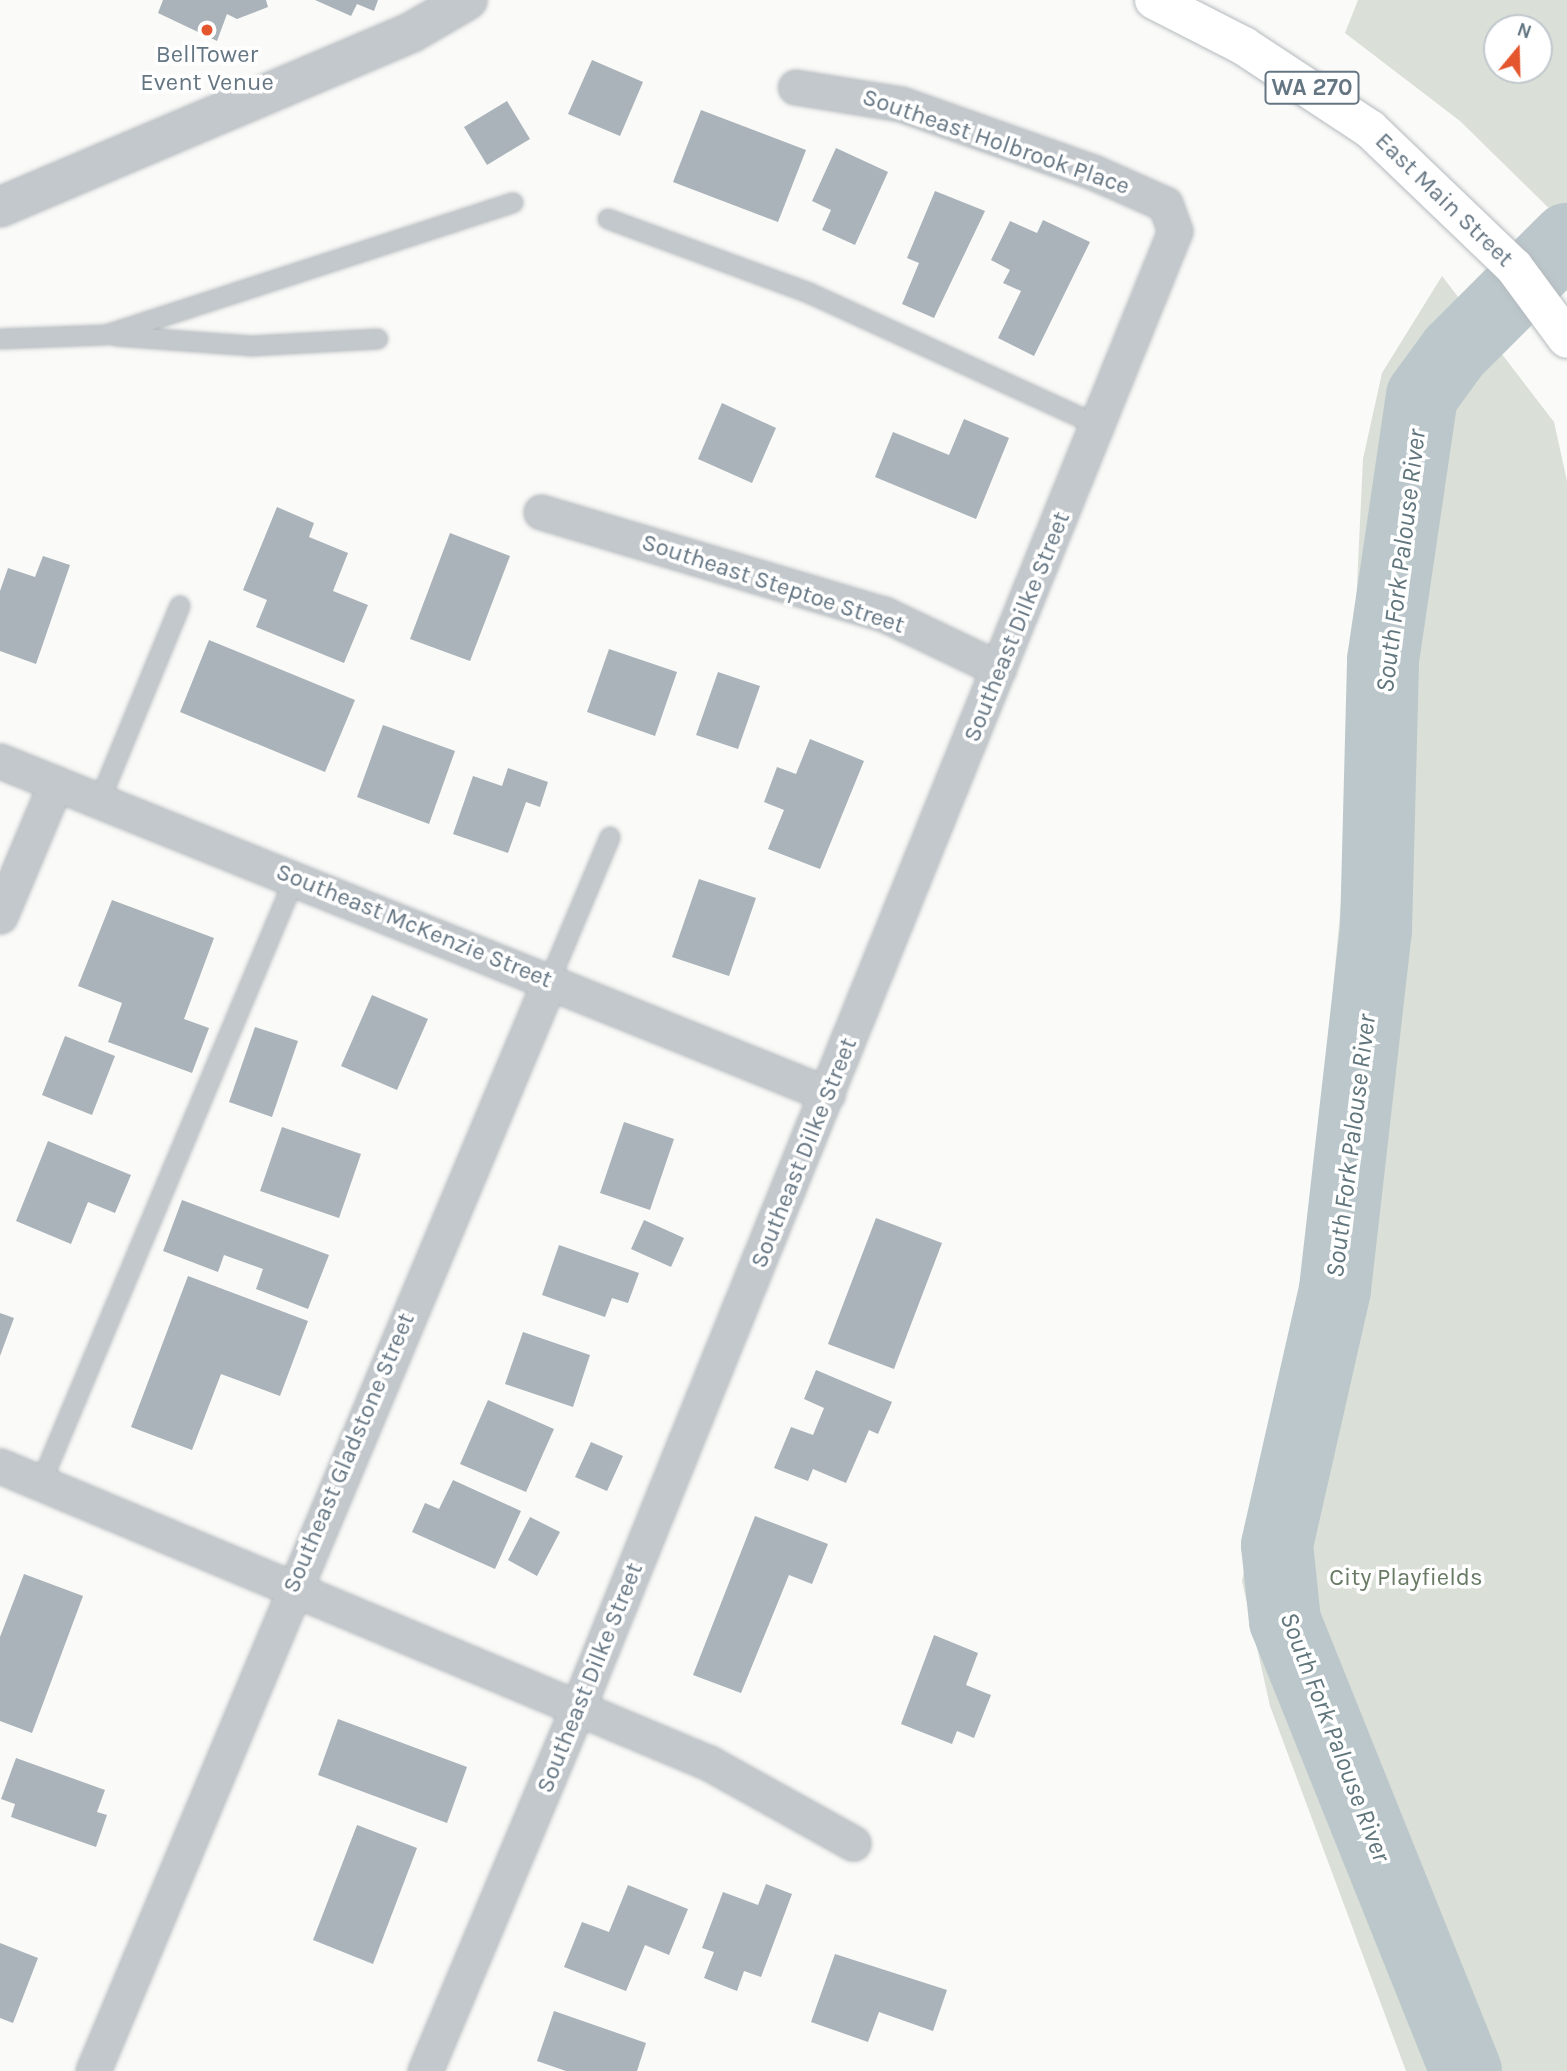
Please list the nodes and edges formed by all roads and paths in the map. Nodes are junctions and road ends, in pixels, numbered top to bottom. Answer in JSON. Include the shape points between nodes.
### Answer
{"nodes":[{"id":1,"x":467,"y":0,"type":"edge"},
{"id":2,"x":1154,"y":0,"type":"edge"},
{"id":3,"x":795,"y":87,"type":"dead end"},
{"id":4,"x":513,"y":203,"type":"dead end"},
{"id":5,"x":0,"y":207,"type":"edge"},
{"id":6,"x":608,"y":219,"type":"dead end"},
{"id":7,"x":1175,"y":231,"type":"joint"},
{"id":8,"x":106,"y":335,"type":"junction"},
{"id":9,"x":0,"y":339,"type":"edge"},
{"id":10,"x":378,"y":339,"type":"dead end"},
{"id":11,"x":1567,"y":340,"type":"edge"},
{"id":12,"x":1100,"y":426,"type":"junction"},
{"id":13,"x":541,"y":512,"type":"dead end"},
{"id":14,"x":180,"y":606,"type":"dead end"},
{"id":15,"x":999,"y":669,"type":"junction"},
{"id":16,"x":0,"y":761,"type":"edge"},
{"id":17,"x":56,"y":783,"type":"junction"},
{"id":18,"x":100,"y":800,"type":"junction"},
{"id":19,"x":610,"y":837,"type":"dead end"},
{"id":20,"x":295,"y":878,"type":"junction"},
{"id":21,"x":0,"y":916,"type":"edge"},
{"id":22,"x":550,"y":981,"type":"junction"},
{"id":23,"x":827,"y":1094,"type":"junction"},
{"id":24,"x":0,"y":1466,"type":"edge"},
{"id":25,"x":41,"y":1483,"type":"junction"},
{"id":26,"x":291,"y":1587,"type":"junction"},
{"id":27,"x":578,"y":1707,"type":"junction"},
{"id":28,"x":853,"y":1843,"type":"dead end"},
{"id":29,"x":93,"y":2071,"type":"edge"},
{"id":30,"x":425,"y":2071,"type":"edge"}],
"edges":[{"from":1,"to":5,"type":"street","via":[[412,32]]},
{"from":2,"to":11,"type":"main road","name":"East Main Street","number":"WA 270","via":[[1297,78],[1370,129],[1452,202],[1514,267]]},
{"from":3,"to":7,"type":"street","name":"Southeast Holbrook Place","via":[[901,104],[1093,172],[1165,204]]},
{"from":4,"to":8,"type":"lane"},
{"from":6,"to":12,"type":"lane","via":[[809,293]]},
{"from":7,"to":12,"type":"street","name":"Southeast Dilke Street"},
{"from":8,"to":9,"type":"lane"},
{"from":8,"to":10,"type":"lane","via":[[251,346]]},
{"from":12,"to":15,"type":"street","name":"Southeast Dilke Street"},
{"from":13,"to":15,"type":"street","name":"Southeast Steptoe Street","via":[[884,614]]},
{"from":14,"to":18,"type":"lane"},
{"from":15,"to":23,"type":"street","name":"Southeast Dilke Street"},
{"from":16,"to":17,"type":"street","name":"Southeast McKenzie Street"},
{"from":17,"to":18,"type":"street","name":"Southeast McKenzie Street"},
{"from":17,"to":21,"type":"street"},
{"from":18,"to":20,"type":"street","name":"Southeast McKenzie Street"},
{"from":19,"to":22,"type":"lane","name":"Southeast Gladstone Street"},
{"from":20,"to":22,"type":"street","name":"Southeast McKenzie Street"},
{"from":20,"to":25,"type":"lane"},
{"from":22,"to":23,"type":"street","name":"Southeast McKenzie Street"},
{"from":22,"to":26,"type":"street","name":"Southeast Gladstone Street"},
{"from":23,"to":27,"type":"street","name":"Southeast Dilke Street"},
{"from":24,"to":25,"type":"street"},
{"from":25,"to":26,"type":"street"},
{"from":26,"to":27,"type":"street"},
{"from":26,"to":29,"type":"street","name":"Southeast Gladstone Street"},
{"from":27,"to":28,"type":"street","via":[[709,1763]]},
{"from":27,"to":30,"type":"street","name":"Southeast Dilke Street"}]}
